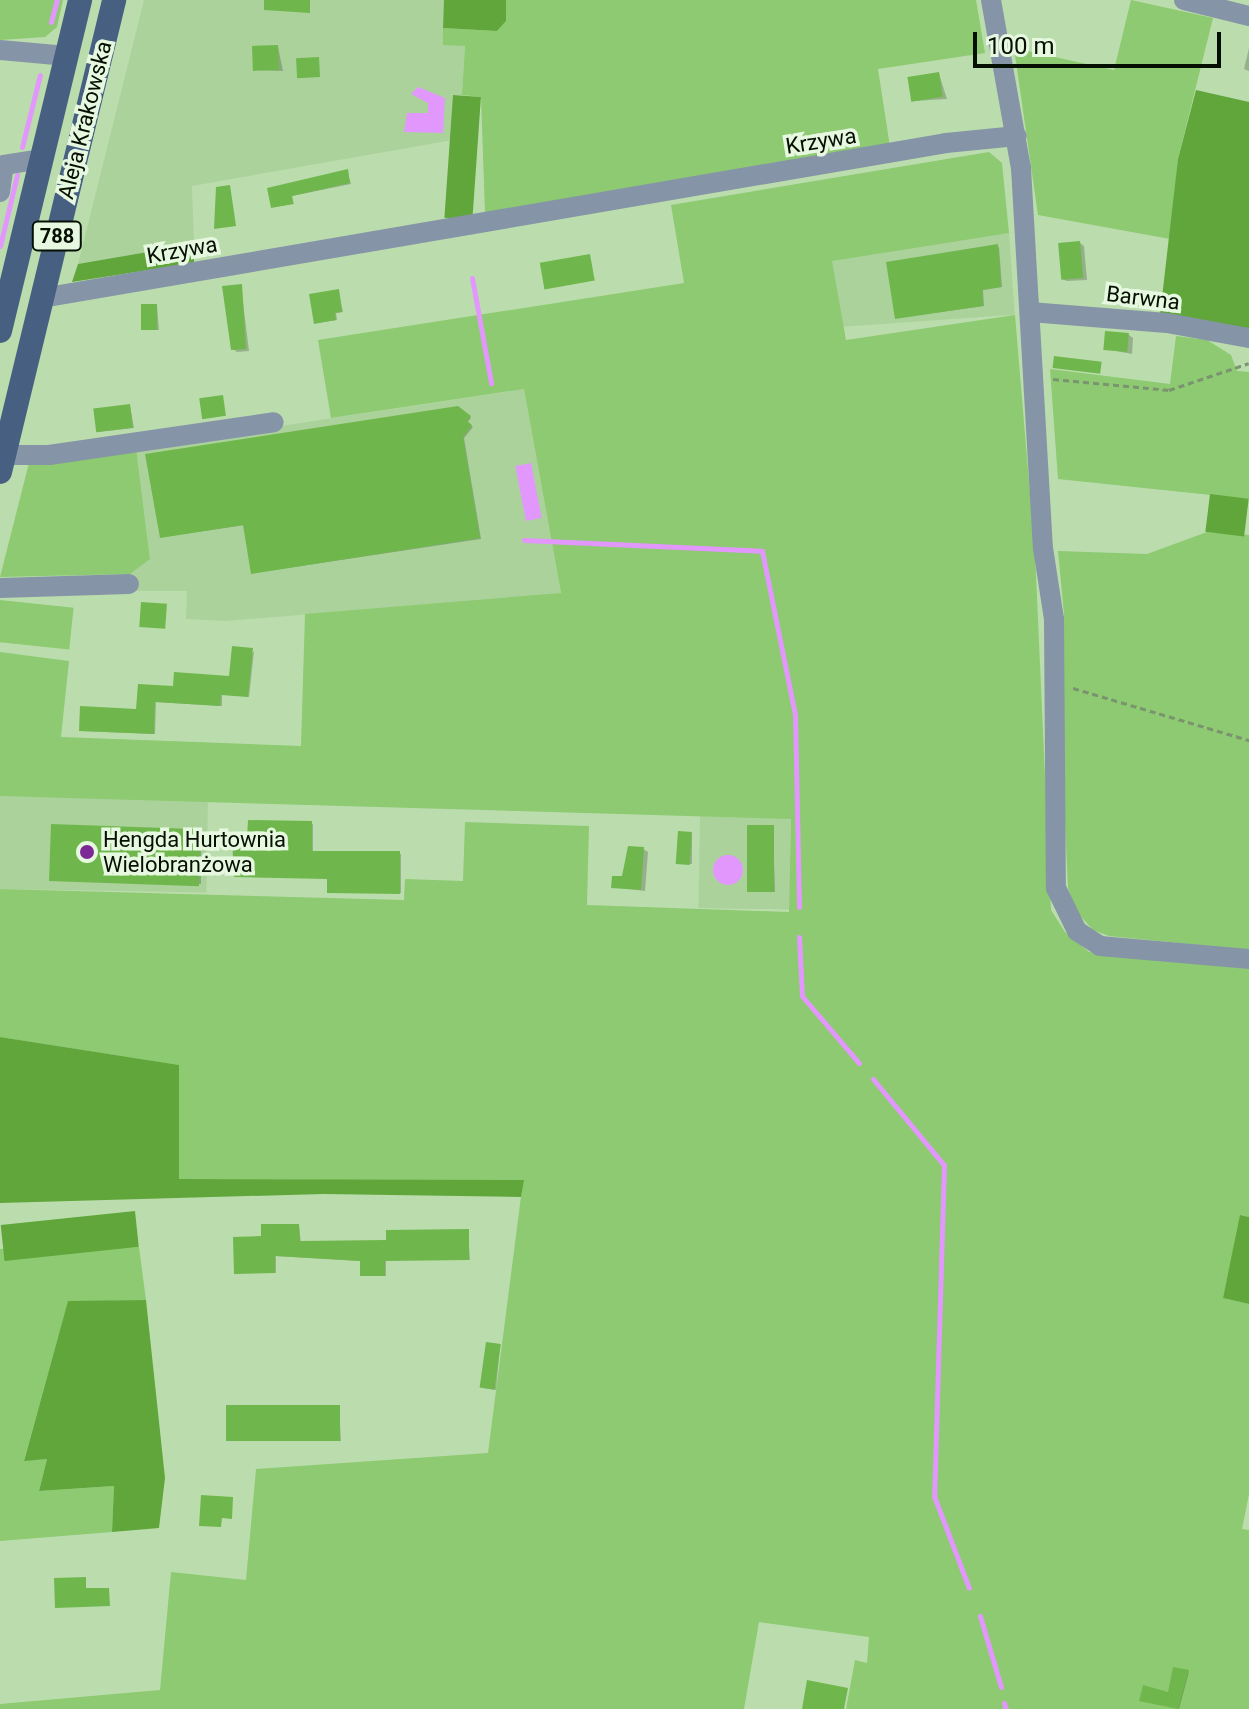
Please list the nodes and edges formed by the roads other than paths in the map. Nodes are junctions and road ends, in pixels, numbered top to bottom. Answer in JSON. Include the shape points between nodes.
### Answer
{"nodes":[{"id":1,"x":80,"y":0,"type":"edge"},
{"id":2,"x":114,"y":0,"type":"edge"},
{"id":3,"x":991,"y":0,"type":"edge"},
{"id":4,"x":1184,"y":0,"type":"edge"},
{"id":5,"x":1249,"y":16,"type":"edge"},
{"id":6,"x":0,"y":50,"type":"edge"},
{"id":7,"x":67,"y":56,"type":"junction"},
{"id":8,"x":1017,"y":136,"type":"junction"},
{"id":9,"x":41,"y":159,"type":"junction"},
{"id":10,"x":0,"y":192,"type":"edge"},
{"id":11,"x":42,"y":298,"type":"junction"},
{"id":12,"x":1030,"y":312,"type":"junction"},
{"id":13,"x":0,"y":331,"type":"edge"},
{"id":14,"x":1249,"y":338,"type":"edge"},
{"id":15,"x":274,"y":422,"type":"dead end"},
{"id":16,"x":2,"y":464,"type":"edge"},
{"id":17,"x":129,"y":584,"type":"dead end"},
{"id":18,"x":0,"y":588,"type":"edge"},
{"id":19,"x":1249,"y":959,"type":"edge"}],
"edges":[{"from":1,"to":7,"type":"main road","name":"Aleja Krakowska","number":"788"},
{"from":2,"to":11,"type":"main road","name":"Aleja Krakowska","number":"788"},
{"from":3,"to":8,"type":"street"},
{"from":4,"to":5,"type":"street"},
{"from":6,"to":7,"type":"street"},
{"from":7,"to":9,"type":"main road","name":"Aleja Krakowska","number":"788"},
{"from":8,"to":11,"type":"street","name":"Krzywa","via":[[946,143]]},
{"from":8,"to":12,"type":"street"},
{"from":9,"to":10,"type":"street","via":[[4,165]]},
{"from":9,"to":13,"type":"main road","name":"Aleja Krakowska","number":"788"},
{"from":11,"to":16,"type":"main road","name":"Aleja Krakowska","number":"788"},
{"from":12,"to":14,"type":"street","name":"Barwna","via":[[1167,323]]},
{"from":12,"to":19,"type":"street","via":[[1046,580],[1054,619],[1056,888],[1077,931],[1100,946]]},
{"from":15,"to":16,"type":"street"},
{"from":17,"to":18,"type":"street"}]}
